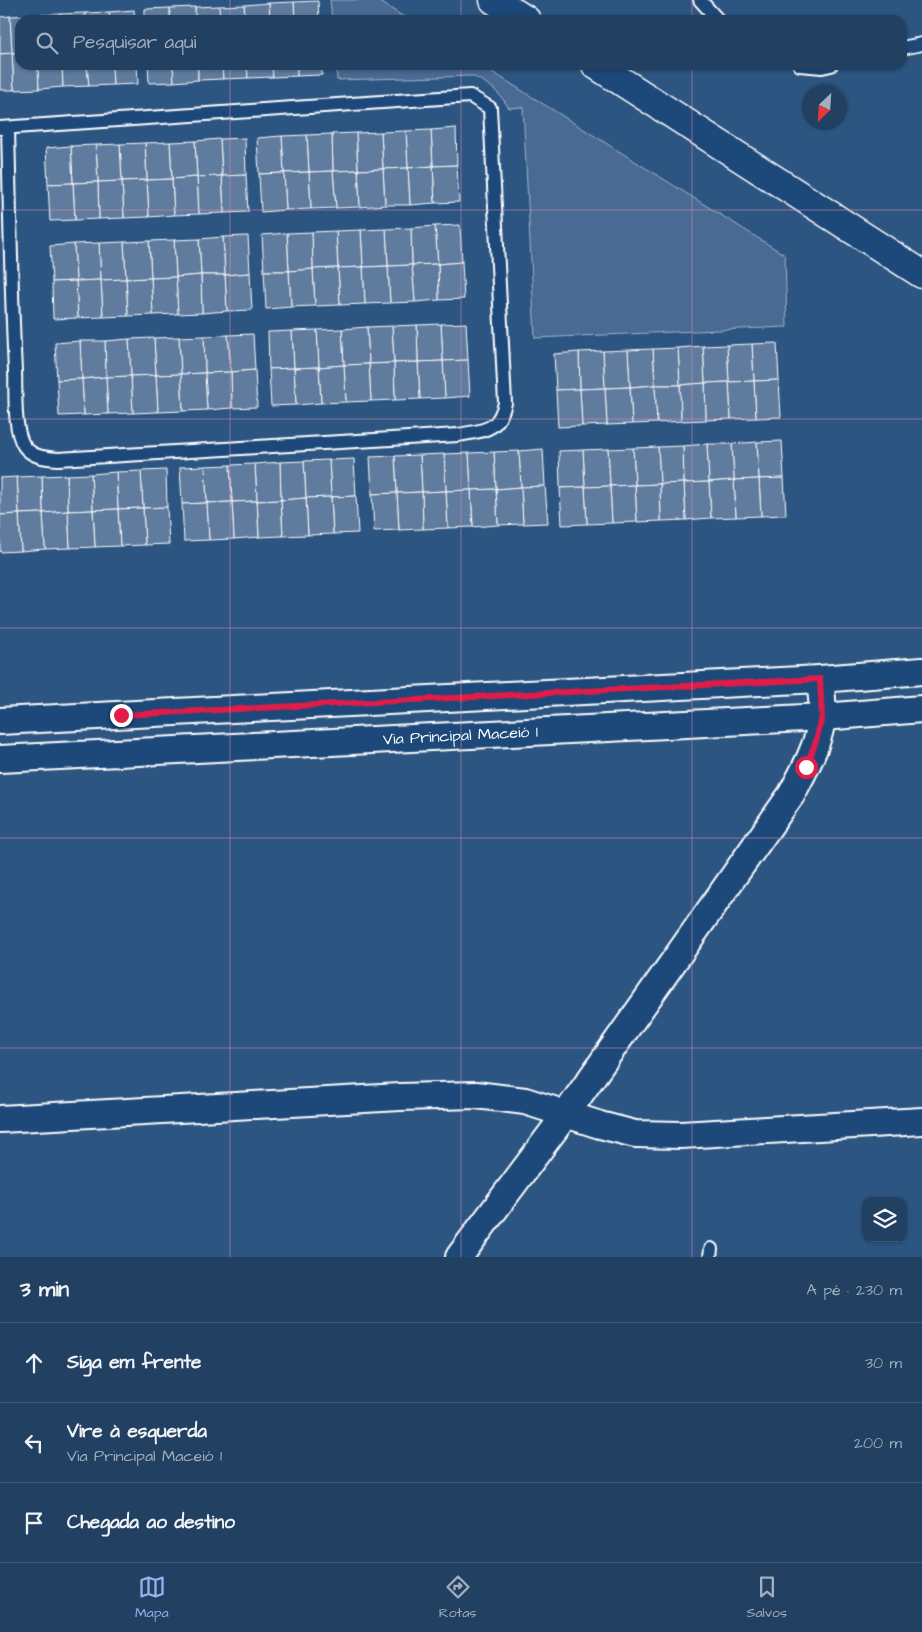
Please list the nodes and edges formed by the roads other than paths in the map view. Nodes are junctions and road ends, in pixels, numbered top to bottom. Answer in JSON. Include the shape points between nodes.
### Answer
{"nodes":[{"id":1,"x":494,"y":0,"type":"edge"},
{"id":2,"x":700,"y":0,"type":"edge"},
{"id":3,"x":518,"y":15,"type":"edge"},
{"id":4,"x":714,"y":15,"type":"edge"},
{"id":5,"x":922,"y":44,"type":"edge"},
{"id":6,"x":907,"y":47,"type":"edge"},
{"id":7,"x":604,"y":70,"type":"edge"},
{"id":8,"x":4,"y":128,"type":"edge"},
{"id":9,"x":922,"y":274,"type":"edge"},
{"id":10,"x":922,"y":671,"type":"edge"},
{"id":11,"x":820,"y":679,"type":"junction"},
{"id":12,"x":922,"y":709,"type":"edge"},
{"id":13,"x":822,"y":717,"type":"junction"},
{"id":14,"x":0,"y":721,"type":"edge"},
{"id":15,"x":0,"y":759,"type":"edge"},
{"id":16,"x":566,"y":1114,"type":"junction"},
{"id":17,"x":0,"y":1120,"type":"edge"},
{"id":18,"x":922,"y":1121,"type":"edge"},
{"id":19,"x":459,"y":1257,"type":"edge"}],
"edges":[{"from":1,"to":3,"type":"street"},
{"from":2,"to":4,"type":"lane"},
{"from":5,"to":6,"type":"lane"},
{"from":7,"to":9,"type":"street"},
{"from":8,"to":8,"type":"lane","via":[[470,96],[490,108],[505,403],[502,416],[495,425],[486,429],[458,435],[58,459],[32,454],[24,445],[17,427]]},
{"from":10,"to":11,"type":"street"},
{"from":11,"to":13,"type":"street"},
{"from":11,"to":14,"type":"street"},
{"from":12,"to":13,"type":"street","name":"Via Principal Maceió 1"},
{"from":13,"to":15,"type":"street","name":"Via Principal Maceió 1"},
{"from":13,"to":16,"type":"street","via":[[813,750],[791,795]]},
{"from":16,"to":17,"type":"street","via":[[526,1101],[476,1095]]},
{"from":16,"to":18,"type":"street","via":[[634,1134],[681,1136]]},
{"from":16,"to":19,"type":"street"}]}
